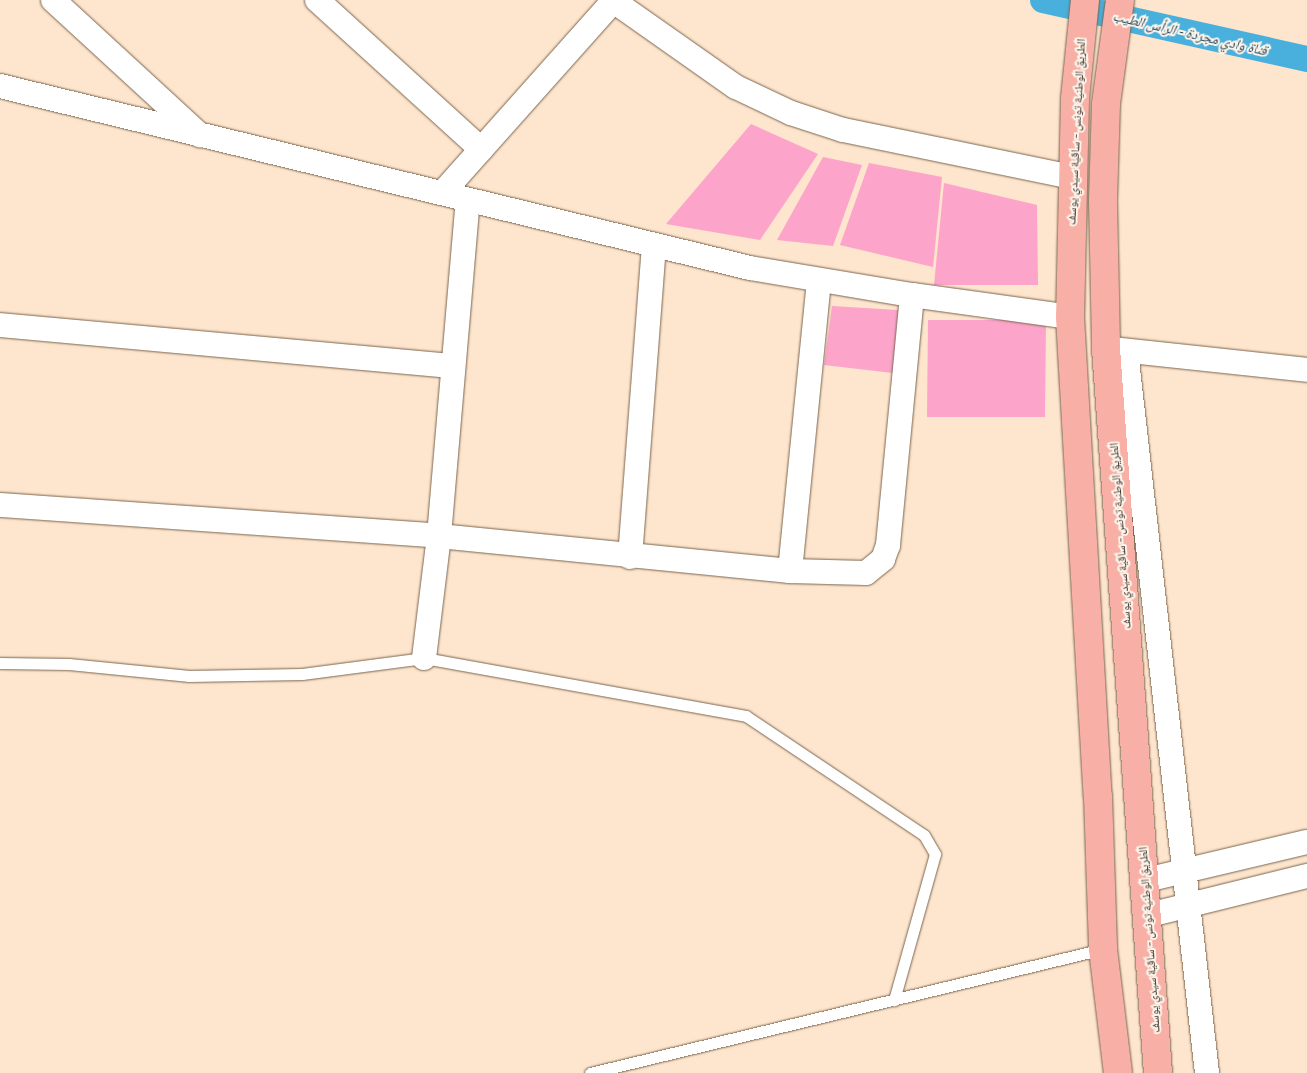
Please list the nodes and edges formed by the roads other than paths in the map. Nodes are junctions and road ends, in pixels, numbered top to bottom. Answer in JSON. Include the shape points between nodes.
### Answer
{"nodes":[{"id":1,"x":53,"y":0,"type":"edge"},
{"id":2,"x":317,"y":0,"type":"edge"},
{"id":3,"x":613,"y":0,"type":"edge"},
{"id":4,"x":1085,"y":0,"type":"edge"},
{"id":5,"x":1120,"y":0,"type":"edge"},
{"id":6,"x":0,"y":86,"type":"edge"},
{"id":7,"x":201,"y":136,"type":"junction"},
{"id":8,"x":481,"y":149,"type":"junction"},
{"id":9,"x":1072,"y":177,"type":"junction"},
{"id":10,"x":444,"y":191,"type":"junction"},
{"id":11,"x":468,"y":200,"type":"junction"},
{"id":12,"x":654,"y":246,"type":"junction"},
{"id":13,"x":819,"y":280,"type":"junction"},
{"id":14,"x":912,"y":295,"type":"junction"},
{"id":15,"x":1070,"y":317,"type":"junction"},
{"id":16,"x":0,"y":325,"type":"edge"},
{"id":17,"x":1116,"y":350,"type":"junction"},
{"id":18,"x":453,"y":366,"type":"junction"},
{"id":19,"x":1307,"y":370,"type":"edge"},
{"id":20,"x":0,"y":505,"type":"edge"},
{"id":21,"x":439,"y":536,"type":"junction"},
{"id":22,"x":630,"y":556,"type":"junction"},
{"id":23,"x":790,"y":571,"type":"junction"},
{"id":24,"x":424,"y":658,"type":"junction"},
{"id":25,"x":0,"y":663,"type":"edge"},
{"id":26,"x":1307,"y":842,"type":"edge"},
{"id":27,"x":1184,"y":871,"type":"junction"},
{"id":28,"x":1307,"y":876,"type":"edge"},
{"id":29,"x":1146,"y":880,"type":"junction"},
{"id":30,"x":1186,"y":908,"type":"junction"},
{"id":31,"x":1149,"y":915,"type":"junction"},
{"id":32,"x":1103,"y":949,"type":"junction"},
{"id":33,"x":894,"y":1000,"type":"junction"},
{"id":34,"x":590,"y":1073,"type":"edge"},
{"id":35,"x":1118,"y":1073,"type":"edge"},
{"id":36,"x":1158,"y":1073,"type":"edge"},
{"id":37,"x":1207,"y":1073,"type":"edge"}],
"edges":[{"from":1,"to":7,"type":"street"},
{"from":2,"to":8,"type":"street"},
{"from":3,"to":8,"type":"street"},
{"from":3,"to":9,"type":"street","via":[[736,86],[791,113],[843,130]]},
{"from":4,"to":9,"type":"highway","name":"الطريق الوطنية تونس - ساقية سيدي يوسف","via":[[1078,54]]},
{"from":5,"to":17,"type":"highway","name":"الطريق الوطنية تونس - ساقية سيدي يوسف","via":[[1106,104],[1103,201]]},
{"from":6,"to":7,"type":"street"},
{"from":7,"to":10,"type":"street"},
{"from":8,"to":10,"type":"street"},
{"from":9,"to":15,"type":"highway","name":"الطريق الوطنية تونس - ساقية سيدي يوسف"},
{"from":10,"to":11,"type":"street"},
{"from":11,"to":12,"type":"street"},
{"from":11,"to":18,"type":"street"},
{"from":12,"to":13,"type":"street"},
{"from":12,"to":22,"type":"street"},
{"from":13,"to":14,"type":"street"},
{"from":13,"to":23,"type":"street"},
{"from":14,"to":15,"type":"street"},
{"from":14,"to":23,"type":"street","via":[[888,545],[883,559],[871,571],[857,574]]},
{"from":15,"to":32,"type":"highway","name":"الطريق الوطنية تونس - ساقية سيدي يوسف","via":[[1098,796]]},
{"from":16,"to":18,"type":"street"},
{"from":17,"to":19,"type":"street"},
{"from":17,"to":27,"type":"street"},
{"from":17,"to":29,"type":"highway","name":"الطريق الوطنية تونس - ساقية سيدي يوسف","via":[[1133,738]]},
{"from":18,"to":21,"type":"street"},
{"from":20,"to":21,"type":"street"},
{"from":21,"to":22,"type":"street"},
{"from":21,"to":24,"type":"street"},
{"from":22,"to":23,"type":"street"},
{"from":24,"to":25,"type":"lane","via":[[302,674],[189,676],[69,664]]},
{"from":24,"to":33,"type":"lane","via":[[746,716],[924,835],[935,854]]},
{"from":26,"to":27,"type":"street"},
{"from":27,"to":29,"type":"street"},
{"from":27,"to":30,"type":"street"},
{"from":28,"to":30,"type":"street"},
{"from":29,"to":31,"type":"highway","name":"الطريق الوطنية تونس - ساقية سيدي يوسف"},
{"from":30,"to":31,"type":"street"},
{"from":30,"to":37,"type":"street"},
{"from":31,"to":36,"type":"highway","name":"الطريق الوطنية تونس - ساقية سيدي يوسف"},
{"from":32,"to":33,"type":"lane"},
{"from":32,"to":35,"type":"highway","name":"الطريق الوطنية تونس - ساقية سيدي يوسف"},
{"from":33,"to":34,"type":"lane"}]}
